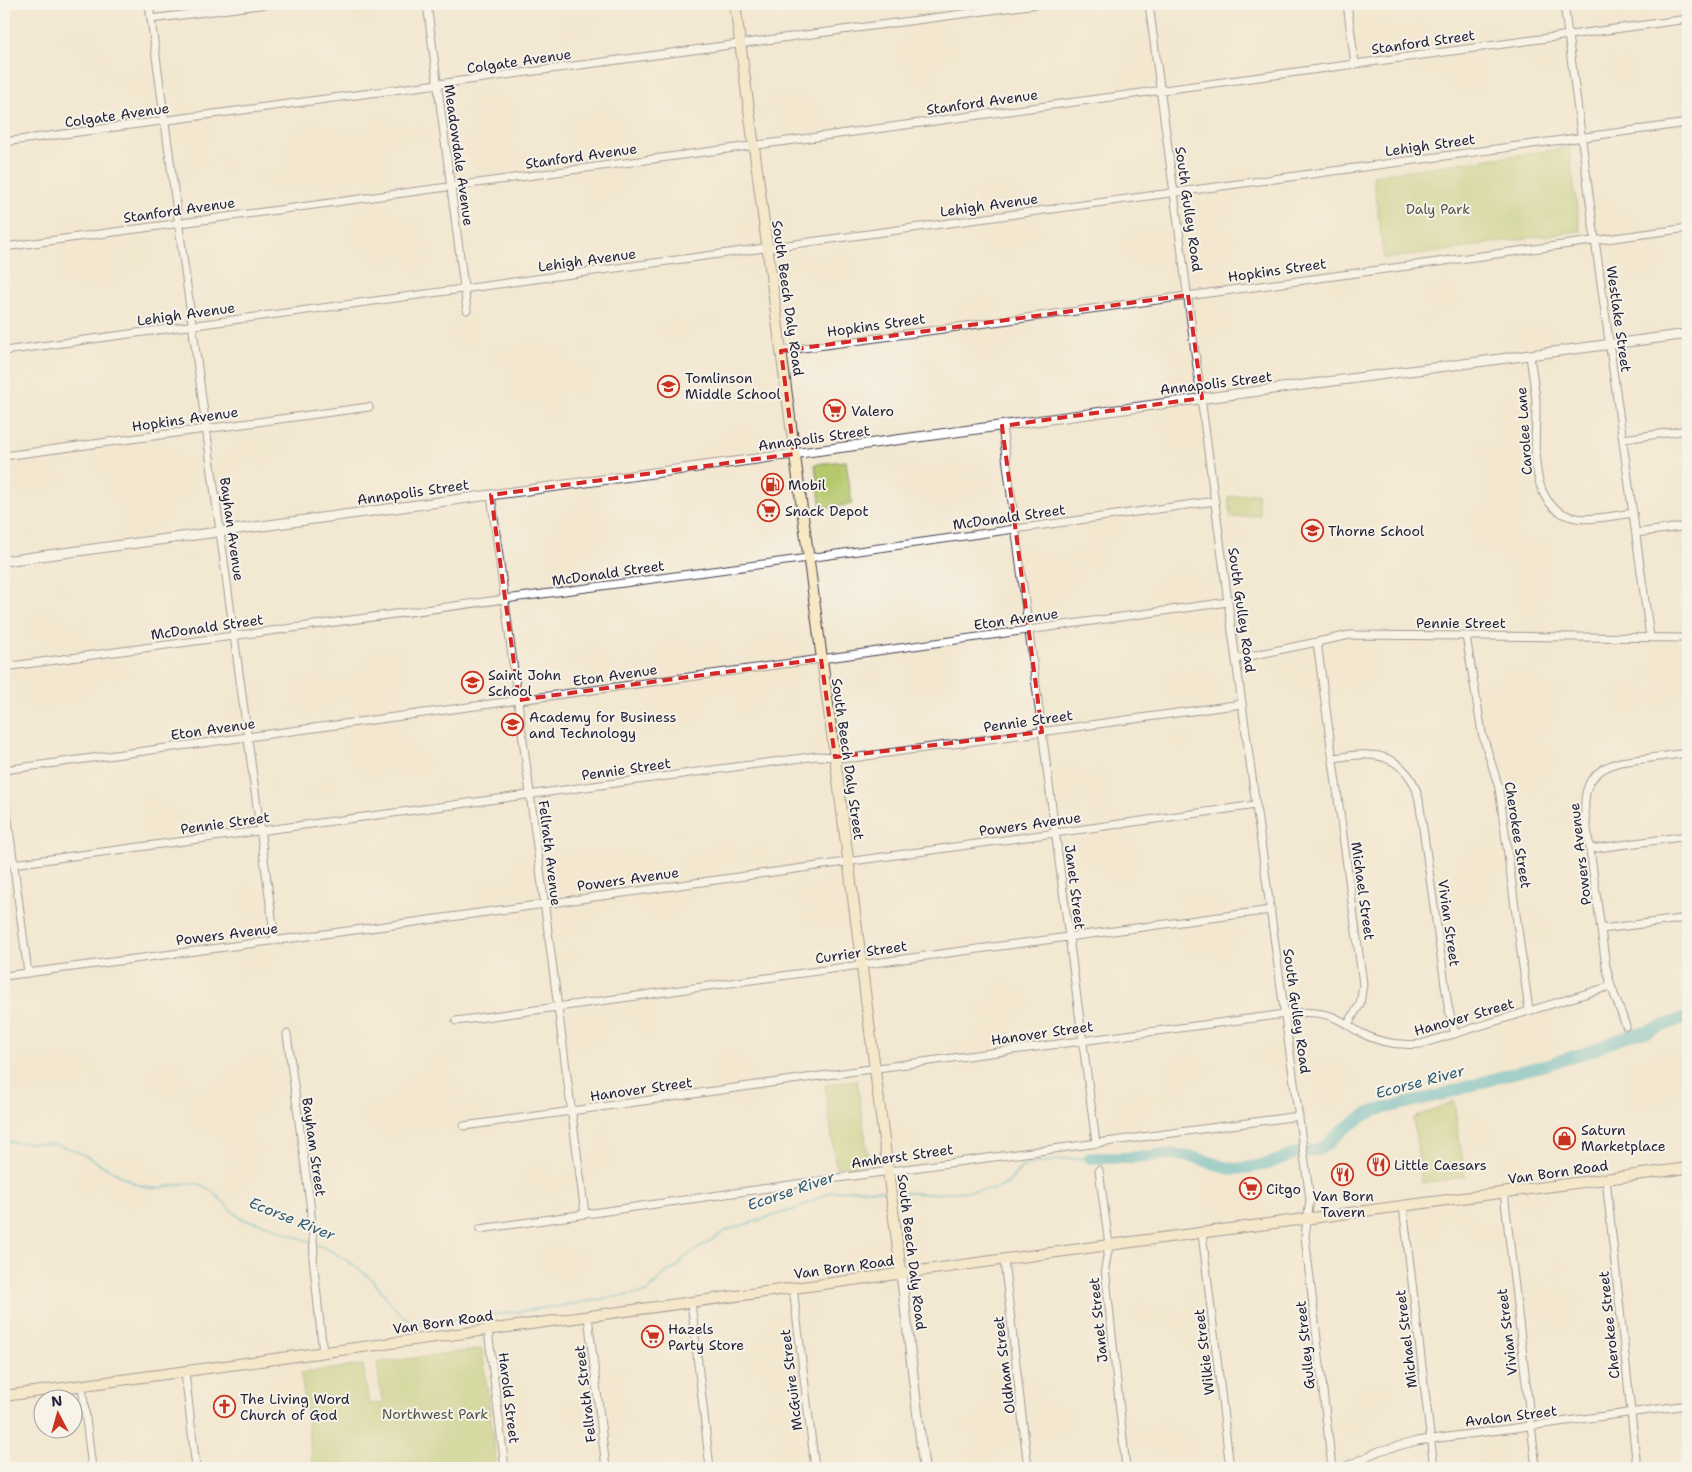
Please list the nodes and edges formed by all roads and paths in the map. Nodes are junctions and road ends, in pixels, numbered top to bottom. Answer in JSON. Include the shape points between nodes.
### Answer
{"nodes":[{"id":1,"x":149,"y":4,"type":"edge"},
{"id":2,"x":267,"y":4,"type":"edge"},
{"id":3,"x":427,"y":4,"type":"edge"},
{"id":4,"x":735,"y":4,"type":"edge"},
{"id":5,"x":1037,"y":4,"type":"edge"},
{"id":6,"x":1149,"y":4,"type":"edge"},
{"id":7,"x":1347,"y":4,"type":"edge"},
{"id":8,"x":1564,"y":4,"type":"edge"},
{"id":9,"x":1688,"y":19,"type":"edge"},
{"id":10,"x":151,"y":20,"type":"junction"},
{"id":11,"x":1568,"y":35,"type":"junction"},
{"id":12,"x":740,"y":45,"type":"junction"},
{"id":13,"x":1355,"y":64,"type":"junction"},
{"id":14,"x":437,"y":85,"type":"junction"},
{"id":15,"x":1161,"y":90,"type":"junction"},
{"id":16,"x":164,"y":121,"type":"junction"},
{"id":17,"x":1688,"y":123,"type":"edge"},
{"id":18,"x":1581,"y":138,"type":"junction"},
{"id":19,"x":4,"y":142,"type":"edge"},
{"id":20,"x":754,"y":146,"type":"junction"},
{"id":21,"x":451,"y":186,"type":"junction"},
{"id":22,"x":1174,"y":192,"type":"junction"},
{"id":23,"x":178,"y":223,"type":"junction"},
{"id":24,"x":1688,"y":228,"type":"edge"},
{"id":25,"x":1595,"y":240,"type":"junction"},
{"id":26,"x":4,"y":247,"type":"edge"},
{"id":27,"x":767,"y":248,"type":"junction"},
{"id":28,"x":464,"y":289,"type":"junction"},
{"id":29,"x":1188,"y":295,"type":"junction"},
{"id":30,"x":467,"y":310,"type":"dead end"},
{"id":31,"x":192,"y":326,"type":"junction"},
{"id":32,"x":1688,"y":334,"type":"edge"},
{"id":33,"x":1610,"y":345,"type":"junction"},
{"id":34,"x":4,"y":351,"type":"edge"},
{"id":35,"x":780,"y":351,"type":"junction"},
{"id":36,"x":1530,"y":356,"type":"junction"},
{"id":37,"x":1202,"y":398,"type":"junction"},
{"id":38,"x":369,"y":407,"type":"dead end"},
{"id":39,"x":1002,"y":426,"type":"junction"},
{"id":40,"x":206,"y":429,"type":"junction"},
{"id":41,"x":1688,"y":430,"type":"edge"},
{"id":42,"x":1623,"y":439,"type":"junction"},
{"id":43,"x":794,"y":454,"type":"junction"},
{"id":44,"x":4,"y":456,"type":"edge"},
{"id":45,"x":491,"y":495,"type":"junction"},
{"id":46,"x":1215,"y":501,"type":"junction"},
{"id":47,"x":1633,"y":513,"type":"junction"},
{"id":48,"x":1688,"y":526,"type":"edge"},
{"id":49,"x":1014,"y":530,"type":"junction"},
{"id":50,"x":220,"y":532,"type":"junction"},
{"id":51,"x":1636,"y":533,"type":"junction"},
{"id":52,"x":808,"y":558,"type":"junction"},
{"id":53,"x":4,"y":561,"type":"edge"},
{"id":54,"x":504,"y":599,"type":"junction"},
{"id":55,"x":1228,"y":602,"type":"junction"},
{"id":56,"x":1029,"y":630,"type":"junction"},
{"id":57,"x":233,"y":636,"type":"junction"},
{"id":58,"x":1466,"y":636,"type":"junction"},
{"id":59,"x":1650,"y":637,"type":"junction"},
{"id":60,"x":1688,"y":638,"type":"edge"},
{"id":61,"x":1317,"y":642,"type":"junction"},
{"id":62,"x":821,"y":659,"type":"junction"},
{"id":63,"x":1236,"y":659,"type":"junction"},
{"id":64,"x":4,"y":667,"type":"edge"},
{"id":65,"x":519,"y":700,"type":"junction"},
{"id":66,"x":1242,"y":704,"type":"junction"},
{"id":67,"x":1042,"y":732,"type":"junction"},
{"id":68,"x":247,"y":737,"type":"junction"},
{"id":69,"x":1688,"y":753,"type":"edge"},
{"id":70,"x":835,"y":757,"type":"junction"},
{"id":71,"x":1333,"y":758,"type":"junction"},
{"id":72,"x":4,"y":770,"type":"edge"},
{"id":73,"x":4,"y":790,"type":"edge"},
{"id":74,"x":530,"y":794,"type":"junction"},
{"id":75,"x":1256,"y":805,"type":"junction"},
{"id":76,"x":260,"y":830,"type":"junction"},
{"id":77,"x":1055,"y":834,"type":"junction"},
{"id":78,"x":1688,"y":836,"type":"edge"},
{"id":79,"x":1590,"y":849,"type":"junction"},
{"id":80,"x":848,"y":861,"type":"junction"},
{"id":81,"x":13,"y":864,"type":"junction"},
{"id":82,"x":544,"y":904,"type":"junction"},
{"id":83,"x":1270,"y":910,"type":"junction"},
{"id":84,"x":1688,"y":918,"type":"edge"},
{"id":85,"x":1602,"y":930,"type":"junction"},
{"id":86,"x":1069,"y":937,"type":"junction"},
{"id":87,"x":275,"y":940,"type":"junction"},
{"id":88,"x":860,"y":965,"type":"junction"},
{"id":89,"x":28,"y":973,"type":"junction"},
{"id":90,"x":4,"y":976,"type":"edge"},
{"id":91,"x":1611,"y":986,"type":"junction"},
{"id":92,"x":558,"y":1008,"type":"junction"},
{"id":93,"x":1529,"y":1012,"type":"junction"},
{"id":94,"x":1285,"y":1014,"type":"junction"},
{"id":95,"x":456,"y":1021,"type":"dead end"},
{"id":96,"x":1348,"y":1024,"type":"junction"},
{"id":97,"x":1626,"y":1026,"type":"dead end"},
{"id":98,"x":287,"y":1034,"type":"dead end"},
{"id":99,"x":1455,"y":1034,"type":"junction"},
{"id":100,"x":1082,"y":1040,"type":"junction"},
{"id":101,"x":874,"y":1068,"type":"junction"},
{"id":102,"x":571,"y":1111,"type":"junction"},
{"id":103,"x":1299,"y":1116,"type":"junction"},
{"id":104,"x":464,"y":1126,"type":"dead end"},
{"id":105,"x":1096,"y":1143,"type":"junction"},
{"id":106,"x":1688,"y":1168,"type":"edge"},
{"id":107,"x":1100,"y":1170,"type":"dead end"},
{"id":108,"x":888,"y":1171,"type":"junction"},
{"id":109,"x":1606,"y":1179,"type":"junction"},
{"id":110,"x":1504,"y":1192,"type":"junction"},
{"id":111,"x":1403,"y":1206,"type":"junction"},
{"id":112,"x":585,"y":1214,"type":"junction"},
{"id":113,"x":1308,"y":1220,"type":"junction"},
{"id":114,"x":480,"y":1229,"type":"dead end"},
{"id":115,"x":1202,"y":1233,"type":"junction"},
{"id":116,"x":1109,"y":1245,"type":"junction"},
{"id":117,"x":1004,"y":1260,"type":"junction"},
{"id":118,"x":901,"y":1273,"type":"junction"},
{"id":119,"x":793,"y":1288,"type":"junction"},
{"id":120,"x":691,"y":1302,"type":"junction"},
{"id":121,"x":588,"y":1316,"type":"junction"},
{"id":122,"x":488,"y":1330,"type":"junction"},
{"id":123,"x":323,"y":1353,"type":"junction"},
{"id":124,"x":185,"y":1372,"type":"junction"},
{"id":125,"x":82,"y":1386,"type":"junction"},
{"id":126,"x":4,"y":1396,"type":"edge"},
{"id":127,"x":1688,"y":1405,"type":"edge"},
{"id":128,"x":1631,"y":1413,"type":"junction"},
{"id":129,"x":1531,"y":1426,"type":"junction"},
{"id":130,"x":1430,"y":1439,"type":"junction"},
{"id":131,"x":92,"y":1468,"type":"edge"},
{"id":132,"x":196,"y":1468,"type":"edge"},
{"id":133,"x":505,"y":1468,"type":"edge"},
{"id":134,"x":606,"y":1468,"type":"edge"},
{"id":135,"x":710,"y":1468,"type":"edge"},
{"id":136,"x":815,"y":1468,"type":"edge"},
{"id":137,"x":924,"y":1468,"type":"edge"},
{"id":138,"x":1028,"y":1468,"type":"edge"},
{"id":139,"x":1126,"y":1468,"type":"edge"},
{"id":140,"x":1230,"y":1468,"type":"edge"},
{"id":141,"x":1332,"y":1468,"type":"edge"},
{"id":142,"x":1342,"y":1468,"type":"edge"},
{"id":143,"x":1434,"y":1468,"type":"edge"},
{"id":144,"x":1536,"y":1468,"type":"edge"},
{"id":145,"x":1637,"y":1468,"type":"edge"}],
"edges":[{"from":1,"to":10,"type":"street","name":"Bayhan Avenue"},
{"from":2,"to":10,"type":"street"},
{"from":3,"to":14,"type":"street","name":"Meadowdale Avenue"},
{"from":4,"to":12,"type":"main road"},
{"from":5,"to":12,"type":"street","name":"Colgate Avenue"},
{"from":6,"to":15,"type":"street","name":"South Gulley Road"},
{"from":7,"to":13,"type":"street"},
{"from":8,"to":11,"type":"street","name":"Westlake Street"},
{"from":9,"to":11,"type":"street","name":"Stanford Street"},
{"from":10,"to":16,"type":"street","name":"Bayhan Avenue"},
{"from":11,"to":13,"type":"street","name":"Stanford Street"},
{"from":11,"to":18,"type":"street","name":"Westlake Street"},
{"from":12,"to":14,"type":"street","name":"Colgate Avenue"},
{"from":12,"to":20,"type":"main road","name":"South Beech Daly Road"},
{"from":13,"to":15,"type":"street","name":"Stanford Street"},
{"from":14,"to":16,"type":"street","name":"Colgate Avenue"},
{"from":14,"to":21,"type":"street","name":"Meadowdale Avenue"},
{"from":15,"to":20,"type":"street","name":"Stanford Avenue"},
{"from":15,"to":22,"type":"street","name":"South Gulley Road"},
{"from":16,"to":19,"type":"street","name":"Colgate Avenue"},
{"from":16,"to":23,"type":"street","name":"Bayhan Avenue"},
{"from":17,"to":18,"type":"street","name":"Lehigh Street"},
{"from":18,"to":22,"type":"street","name":"Lehigh Street"},
{"from":18,"to":25,"type":"street","name":"Westlake Street"},
{"from":20,"to":21,"type":"street","name":"Stanford Avenue"},
{"from":20,"to":27,"type":"main road","name":"South Beech Daly Road"},
{"from":21,"to":23,"type":"street","name":"Stanford Avenue"},
{"from":21,"to":28,"type":"street","name":"Meadowdale Avenue"},
{"from":22,"to":27,"type":"street","name":"Lehigh Avenue"},
{"from":22,"to":29,"type":"street","name":"South Gulley Road"},
{"from":23,"to":26,"type":"street","name":"Stanford Avenue"},
{"from":23,"to":31,"type":"street","name":"Bayhan Avenue"},
{"from":24,"to":25,"type":"street","name":"Hopkins Street"},
{"from":25,"to":29,"type":"street","name":"Hopkins Street"},
{"from":25,"to":33,"type":"street","name":"Westlake Street"},
{"from":27,"to":28,"type":"street","name":"Lehigh Avenue"},
{"from":27,"to":35,"type":"main road","name":"South Beech Daly Road"},
{"from":28,"to":30,"type":"street","name":"Meadowdale Avenue"},
{"from":28,"to":31,"type":"street","name":"Lehigh Avenue"},
{"from":29,"to":35,"type":"street","name":"Hopkins Street"},
{"from":29,"to":37,"type":"street","name":"South Gulley Road"},
{"from":31,"to":34,"type":"street","name":"Lehigh Avenue"},
{"from":31,"to":40,"type":"street","name":"Bayhan Avenue"},
{"from":32,"to":33,"type":"street","name":"Annapolis Street"},
{"from":33,"to":36,"type":"street","name":"Annapolis Street"},
{"from":33,"to":42,"type":"street","name":"Westlake Street"},
{"from":35,"to":43,"type":"main road","name":"South Beech Daly Road"},
{"from":36,"to":37,"type":"street","name":"Annapolis Street"},
{"from":36,"to":47,"type":"street","name":"Carolee Lane","via":[[1536,402],[1535,450],[1540,484],[1546,498],[1559,512],[1577,519]]},
{"from":37,"to":39,"type":"street","name":"Annapolis Street"},
{"from":37,"to":46,"type":"street","name":"South Gulley Road"},
{"from":38,"to":40,"type":"street","name":"Hopkins Avenue"},
{"from":39,"to":43,"type":"street","name":"Annapolis Street"},
{"from":39,"to":49,"type":"street","name":"Janet Street"},
{"from":40,"to":44,"type":"street","name":"Hopkins Avenue"},
{"from":40,"to":50,"type":"street","name":"Bayhan Avenue"},
{"from":41,"to":42,"type":"street"},
{"from":42,"to":47,"type":"street","name":"Westlake Street"},
{"from":43,"to":45,"type":"street","name":"Annapolis Street"},
{"from":43,"to":52,"type":"main road","name":"South Beech Daly Street"},
{"from":45,"to":50,"type":"street","name":"Annapolis Street"},
{"from":45,"to":54,"type":"street","name":"Fellrath Avenue"},
{"from":46,"to":49,"type":"street","name":"McDonald Street"},
{"from":46,"to":55,"type":"street","name":"South Gulley Road"},
{"from":47,"to":51,"type":"street","name":"Westlake Street"},
{"from":48,"to":51,"type":"street"},
{"from":49,"to":52,"type":"street","name":"McDonald Street"},
{"from":49,"to":56,"type":"street","name":"Janet Street"},
{"from":50,"to":53,"type":"street","name":"Annapolis Street"},
{"from":50,"to":57,"type":"street","name":"Bayhan Avenue"},
{"from":51,"to":59,"type":"street","name":"Westlake Street"},
{"from":52,"to":54,"type":"street","name":"McDonald Street"},
{"from":52,"to":62,"type":"main road","name":"South Beech Daly Street"},
{"from":54,"to":57,"type":"street","name":"McDonald Street"},
{"from":54,"to":65,"type":"street","name":"Fellrath Avenue"},
{"from":55,"to":56,"type":"street","name":"Eton Avenue"},
{"from":55,"to":63,"type":"street","name":"South Gulley Road"},
{"from":56,"to":62,"type":"street","name":"Eton Avenue"},
{"from":56,"to":67,"type":"street","name":"Janet Street"},
{"from":57,"to":64,"type":"street","name":"McDonald Street"},
{"from":57,"to":68,"type":"street","name":"Bayhan Avenue"},
{"from":58,"to":59,"type":"street","name":"Pennie Street"},
{"from":58,"to":61,"type":"street","name":"Pennie Street","via":[[1350,635]]},
{"from":58,"to":93,"type":"street","name":"Cherokee Street","via":[[1482,733],[1499,788]]},
{"from":59,"to":60,"type":"street","name":"Pennie Street"},
{"from":61,"to":63,"type":"street","name":"Pennie Street"},
{"from":61,"to":71,"type":"street","name":"Michael Street"},
{"from":62,"to":65,"type":"street","name":"Eton Avenue"},
{"from":62,"to":70,"type":"main road","name":"South Beech Daly Street"},
{"from":63,"to":66,"type":"street","name":"South Gulley Road"},
{"from":65,"to":68,"type":"street","name":"Eton Avenue"},
{"from":65,"to":74,"type":"street","name":"Fellrath Avenue"},
{"from":66,"to":67,"type":"street","name":"Pennie Street"},
{"from":66,"to":75,"type":"street","name":"South Gulley Road"},
{"from":67,"to":70,"type":"street","name":"Pennie Street","via":[[852,758]]},
{"from":67,"to":77,"type":"street","name":"Janet Street"},
{"from":68,"to":72,"type":"street","name":"Eton Avenue"},
{"from":68,"to":76,"type":"street","name":"Bayhan Avenue"},
{"from":69,"to":79,"type":"street","name":"Powers Avenue","via":[[1620,762],[1597,773],[1585,796]]},
{"from":70,"to":74,"type":"street","name":"Pennie Street","via":[[824,755]]},
{"from":70,"to":80,"type":"main road","name":"South Beech Daly Street"},
{"from":71,"to":96,"type":"street","name":"Michael Street","via":[[1363,984],[1360,1004]]},
{"from":71,"to":99,"type":"street","name":"Vivian Street","via":[[1373,755],[1388,759],[1410,775],[1417,790],[1448,1006]]},
{"from":73,"to":81,"type":"street"},
{"from":74,"to":76,"type":"street","name":"Pennie Street"},
{"from":74,"to":82,"type":"street","name":"Fellrath Avenue"},
{"from":75,"to":77,"type":"street","name":"Powers Avenue"},
{"from":75,"to":83,"type":"street","name":"South Gulley Road"},
{"from":76,"to":81,"type":"street","name":"Pennie Street"},
{"from":76,"to":87,"type":"street","name":"Bayhan Avenue"},
{"from":77,"to":80,"type":"street","name":"Powers Avenue"},
{"from":77,"to":86,"type":"street","name":"Janet Street"},
{"from":78,"to":79,"type":"street"},
{"from":79,"to":85,"type":"street","name":"Powers Avenue"},
{"from":80,"to":82,"type":"street","name":"Powers Avenue"},
{"from":80,"to":88,"type":"main road","name":"South Beech Daly Street"},
{"from":81,"to":89,"type":"street"},
{"from":82,"to":87,"type":"street","name":"Powers Avenue"},
{"from":82,"to":92,"type":"street","name":"Fellrath Avenue"},
{"from":83,"to":86,"type":"street","name":"Currier Street"},
{"from":83,"to":94,"type":"street","name":"South Gulley Road"},
{"from":84,"to":85,"type":"street"},
{"from":85,"to":91,"type":"street","name":"Powers Avenue"},
{"from":86,"to":88,"type":"street","name":"Currier Street"},
{"from":86,"to":100,"type":"street","name":"Janet Street"},
{"from":87,"to":89,"type":"street","name":"Powers Avenue"},
{"from":88,"to":92,"type":"street","name":"Currier Street"},
{"from":88,"to":101,"type":"main road","name":"South Beech Daly Street"},
{"from":89,"to":90,"type":"street","name":"Powers Avenue"},
{"from":91,"to":93,"type":"street","name":"Hanover Street"},
{"from":91,"to":97,"type":"street","name":"Powers Avenue"},
{"from":92,"to":95,"type":"street","name":"Currier Street"},
{"from":92,"to":102,"type":"street","name":"Fellrath Avenue"},
{"from":93,"to":99,"type":"street","name":"Hanover Street"},
{"from":94,"to":96,"type":"street","name":"Hanover Street","via":[[1319,1013]]},
{"from":94,"to":100,"type":"street","name":"Hanover Street"},
{"from":94,"to":103,"type":"street","name":"South Gulley Road"},
{"from":96,"to":99,"type":"street","name":"Hanover Street","via":[[1370,1038],[1397,1044],[1422,1044]]},
{"from":98,"to":123,"type":"street","name":"Bayham Street","via":[[310,1203]]},
{"from":100,"to":101,"type":"street","name":"Hanover Street"},
{"from":100,"to":105,"type":"street","name":"Janet Street"},
{"from":101,"to":102,"type":"street","name":"Hanover Street"},
{"from":101,"to":108,"type":"main road","name":"South Beech Daly Road"},
{"from":102,"to":104,"type":"street","name":"Hanover Street"},
{"from":102,"to":112,"type":"street","name":"Fellrath Avenue"},
{"from":103,"to":105,"type":"street","name":"Amherst Street"},
{"from":103,"to":113,"type":"street","name":"South Gulley Road","via":[[1310,1199]]},
{"from":105,"to":108,"type":"street","name":"Amherst Street"},
{"from":106,"to":109,"type":"main road","name":"Van Born Road"},
{"from":107,"to":116,"type":"street","name":"Janet Street"},
{"from":108,"to":112,"type":"street","name":"Amherst Street"},
{"from":108,"to":118,"type":"main road","name":"South Beech Daly Road"},
{"from":109,"to":110,"type":"main road","name":"Van Born Road"},
{"from":109,"to":128,"type":"street","name":"Cherokee Street"},
{"from":110,"to":111,"type":"main road","name":"Van Born Road"},
{"from":110,"to":129,"type":"street","name":"Vivian Street"},
{"from":111,"to":113,"type":"main road","name":"Van Born Road"},
{"from":111,"to":130,"type":"street","name":"Michael Street"},
{"from":112,"to":114,"type":"street","name":"Amherst Street"},
{"from":113,"to":115,"type":"main road","name":"Van Born Road"},
{"from":113,"to":141,"type":"street","name":"Gulley Street","via":[[1305,1236]]},
{"from":115,"to":116,"type":"main road","name":"Van Born Road"},
{"from":115,"to":140,"type":"street","name":"Wilkie Street"},
{"from":116,"to":117,"type":"main road","name":"Van Born Road"},
{"from":116,"to":139,"type":"street","name":"Janet Street","via":[[1105,1268]]},
{"from":117,"to":118,"type":"main road","name":"Van Born Road"},
{"from":117,"to":138,"type":"street","name":"Oldham Street"},
{"from":118,"to":119,"type":"main road","name":"Van Born Road"},
{"from":118,"to":137,"type":"street","name":"South Beech Daly Road"},
{"from":119,"to":120,"type":"main road","name":"Van Born Road"},
{"from":119,"to":136,"type":"street","name":"McGuire Street"},
{"from":120,"to":121,"type":"main road","name":"Van Born Road"},
{"from":120,"to":135,"type":"street"},
{"from":121,"to":122,"type":"main road","name":"Van Born Road"},
{"from":121,"to":134,"type":"street","name":"Fellrath Street"},
{"from":122,"to":123,"type":"main road","name":"Van Born Road"},
{"from":122,"to":133,"type":"street","name":"Harold Street"},
{"from":123,"to":124,"type":"main road","name":"Van Born Road"},
{"from":124,"to":125,"type":"main road","name":"Van Born Road"},
{"from":124,"to":132,"type":"street"},
{"from":125,"to":126,"type":"main road","name":"Van Born Road"},
{"from":125,"to":131,"type":"street"},
{"from":127,"to":128,"type":"street","name":"Avalon Street"},
{"from":128,"to":129,"type":"street","name":"Avalon Street"},
{"from":128,"to":145,"type":"street","name":"Cherokee Street"},
{"from":129,"to":130,"type":"street","name":"Avalon Street"},
{"from":129,"to":144,"type":"street","name":"Vivian Street"},
{"from":130,"to":142,"type":"street","name":"Avalon Street","via":[[1385,1449]]},
{"from":130,"to":143,"type":"street","name":"Michael Street"}]}
